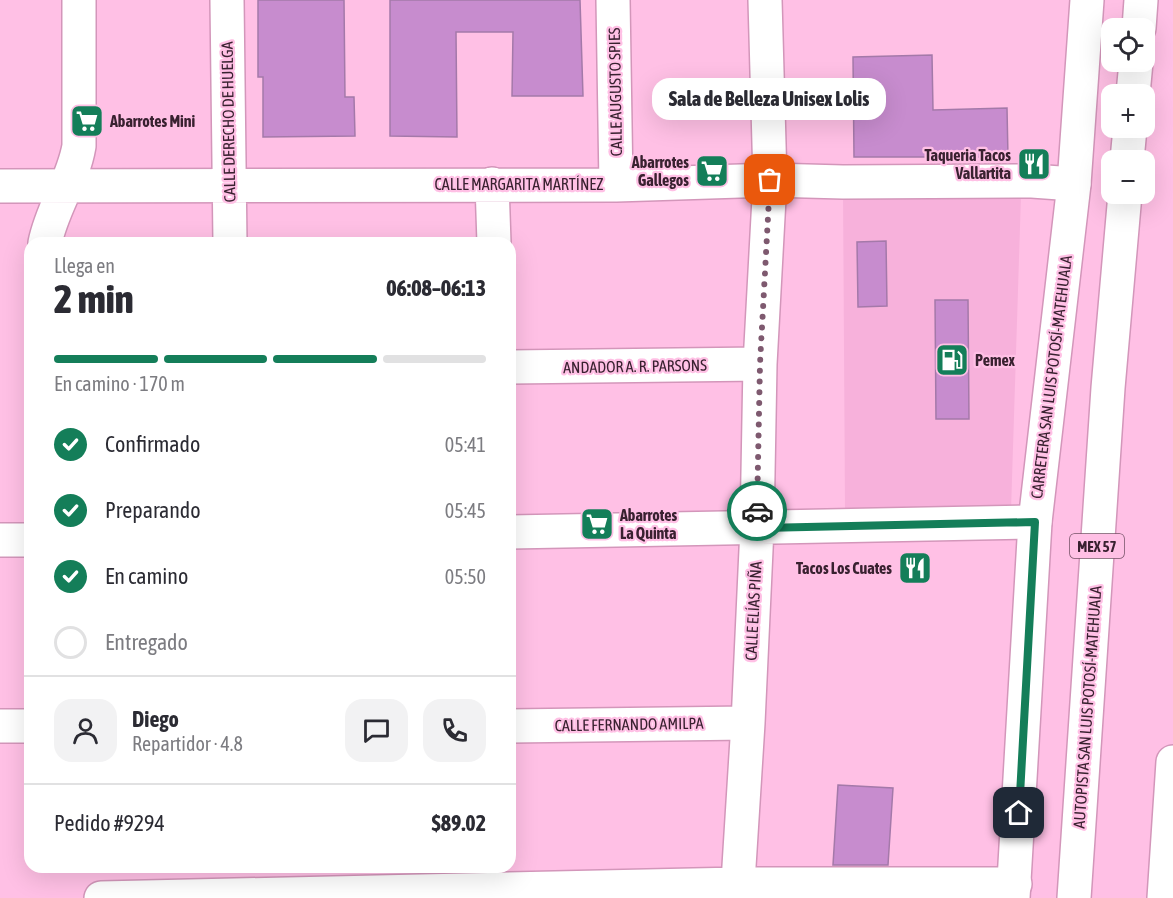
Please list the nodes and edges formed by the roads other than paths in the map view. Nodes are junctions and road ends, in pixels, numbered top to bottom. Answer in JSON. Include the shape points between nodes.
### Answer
{"nodes":[{"id":1,"x":79,"y":0,"type":"edge"},
{"id":2,"x":227,"y":0,"type":"edge"},
{"id":3,"x":613,"y":0,"type":"edge"},
{"id":4,"x":765,"y":0,"type":"edge"},
{"id":5,"x":1087,"y":0,"type":"edge"},
{"id":6,"x":1141,"y":0,"type":"edge"},
{"id":7,"x":1140,"y":18,"type":"edge"},
{"id":8,"x":770,"y":180,"type":"junction"},
{"id":9,"x":492,"y":184,"type":"junction"},
{"id":10,"x":616,"y":184,"type":"junction"},
{"id":11,"x":1074,"y":184,"type":"junction"},
{"id":12,"x":229,"y":185,"type":"junction"},
{"id":13,"x":0,"y":186,"type":"edge"},
{"id":14,"x":67,"y":186,"type":"junction"},
{"id":15,"x":1124,"y":204,"type":"edge"},
{"id":16,"x":46,"y":237,"type":"edge"},
{"id":17,"x":230,"y":237,"type":"edge"},
{"id":18,"x":494,"y":237,"type":"edge"},
{"id":19,"x":760,"y":364,"type":"junction"},
{"id":20,"x":516,"y":367,"type":"edge"},
{"id":21,"x":1035,"y":522,"type":"junction"},
{"id":22,"x":757,"y":528,"type":"junction"},
{"id":23,"x":516,"y":532,"type":"edge"},
{"id":24,"x":0,"y":540,"type":"edge"},
{"id":25,"x":24,"y":540,"type":"edge"},
{"id":26,"x":1002,"y":647,"type":"dead end"},
{"id":27,"x":1025,"y":695,"type":"junction"},
{"id":28,"x":748,"y":723,"type":"junction"},
{"id":29,"x":0,"y":726,"type":"edge"},
{"id":30,"x":24,"y":726,"type":"edge"},
{"id":31,"x":516,"y":726,"type":"edge"},
{"id":32,"x":1173,"y":762,"type":"edge"},
{"id":33,"x":496,"y":878,"type":"edge"},
{"id":34,"x":234,"y":886,"type":"edge"},
{"id":35,"x":738,"y":891,"type":"edge"},
{"id":36,"x":1014,"y":891,"type":"edge"},
{"id":37,"x":101,"y":898,"type":"edge"},
{"id":38,"x":1074,"y":898,"type":"edge"},
{"id":39,"x":1164,"y":898,"type":"edge"}],
"edges":[{"from":1,"to":14,"type":"main road","via":[[79,147]]},
{"from":2,"to":12,"type":"main road","name":"CALLE DERECHO DE HUELGA"},
{"from":3,"to":10,"type":"main road","name":"CALLE AUGUSTO SPIES"},
{"from":4,"to":8,"type":"main road","name":"CALLE ELÍAS PIÑA"},
{"from":5,"to":11,"type":"main road","name":"CARRETERA SAN LUIS POTOSÍ-MATEHUALA"},
{"from":6,"to":7,"type":"main road"},
{"from":8,"to":10,"type":"main road","name":"CALLE MARGARITA MARTÍNEZ"},
{"from":8,"to":11,"type":"main road","name":"CALLE MARGARITA MARTÍNEZ"},
{"from":8,"to":19,"type":"main road","name":"CALLE ELÍAS PIÑA"},
{"from":9,"to":10,"type":"main road","name":"CALLE MARGARITA MARTÍNEZ"},
{"from":9,"to":12,"type":"main road","name":"CALLE MARGARITA MARTÍNEZ"},
{"from":9,"to":18,"type":"main road"},
{"from":11,"to":21,"type":"main road","name":"CARRETERA SAN LUIS POTOSÍ-MATEHUALA"},
{"from":12,"to":14,"type":"main road","name":"CALLE MARGARITA MARTÍNEZ"},
{"from":12,"to":17,"type":"main road","name":"CALLE DERECHO DE HUELGA"},
{"from":13,"to":14,"type":"main road","name":"CALLE MARGARITA MARTÍNEZ"},
{"from":14,"to":16,"type":"main road"},
{"from":15,"to":38,"type":"main road","name":"AUTOPISTA SAN LUIS POTOSÍ-MATEHUALA","number":"MEX 57"},
{"from":19,"to":20,"type":"main road","name":"ANDADOR A. R. PARSONS"},
{"from":19,"to":22,"type":"main road","name":"CALLE ELÍAS PIÑA"},
{"from":21,"to":22,"type":"main road"},
{"from":21,"to":27,"type":"main road","name":"CARRETERA SAN LUIS POTOSÍ-MATEHUALA"},
{"from":22,"to":23,"type":"main road"},
{"from":22,"to":28,"type":"main road","name":"CALLE ELÍAS PIÑA"},
{"from":24,"to":25,"type":"main road"},
{"from":26,"to":27,"type":"main road"},
{"from":27,"to":36,"type":"main road","name":"CARRETERA SAN LUIS POTOSÍ-MATEHUALA"},
{"from":28,"to":31,"type":"main road","name":"CALLE FERNANDO AMILPA"},
{"from":28,"to":35,"type":"main road","name":"CALLE ELÍAS PIÑA"},
{"from":29,"to":30,"type":"main road"},
{"from":32,"to":39,"type":"main road"},
{"from":33,"to":34,"type":"main road"},
{"from":33,"to":35,"type":"main road"},
{"from":34,"to":37,"type":"main road"},
{"from":35,"to":36,"type":"main road"}]}
